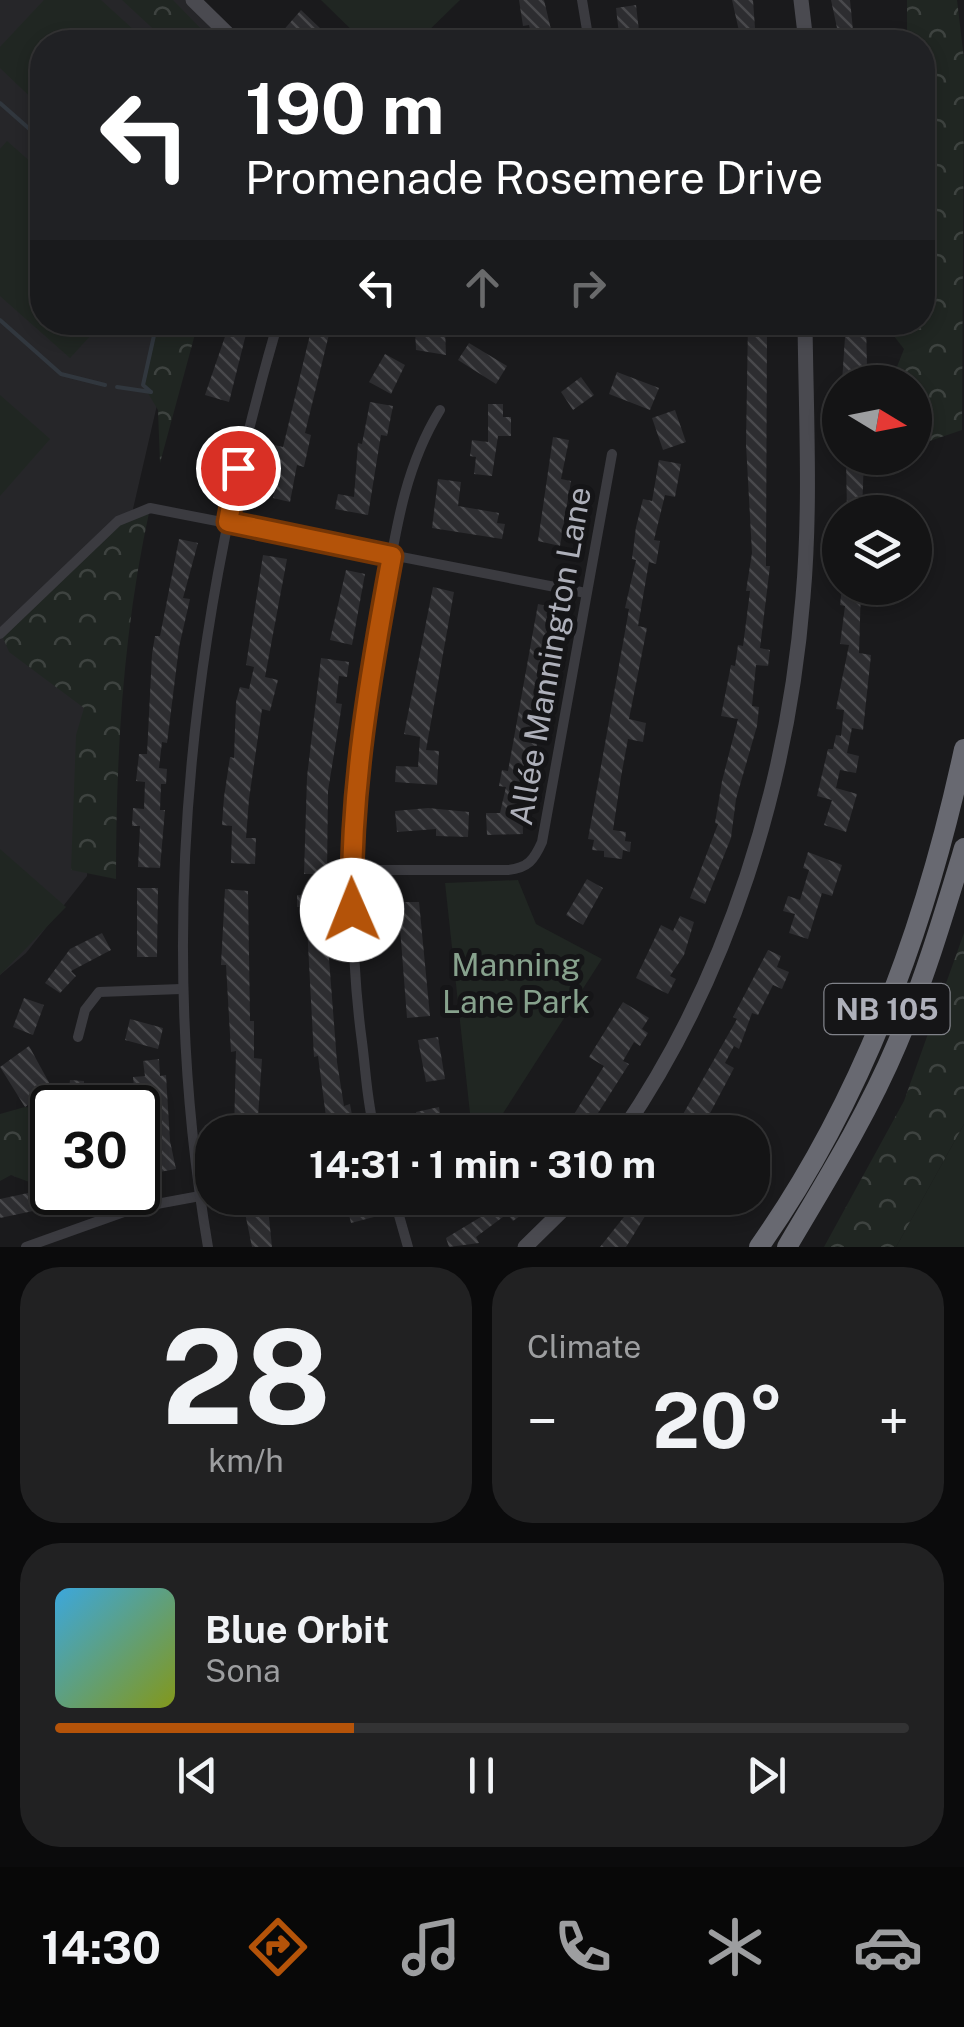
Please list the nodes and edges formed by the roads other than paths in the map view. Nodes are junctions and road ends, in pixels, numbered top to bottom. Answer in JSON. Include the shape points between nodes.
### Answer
{"nodes":[{"id":1,"x":193,"y":0,"type":"edge"},
{"id":2,"x":582,"y":0,"type":"edge"},
{"id":3,"x":801,"y":0,"type":"edge"},
{"id":4,"x":224,"y":30,"type":"edge"},
{"id":5,"x":587,"y":30,"type":"edge"},
{"id":6,"x":805,"y":30,"type":"edge"},
{"id":7,"x":274,"y":335,"type":"edge"},
{"id":8,"x":805,"y":335,"type":"edge"},
{"id":9,"x":440,"y":410,"type":"dead end"},
{"id":10,"x":612,"y":454,"type":"dead end"},
{"id":11,"x":228,"y":522,"type":"junction"},
{"id":12,"x":392,"y":556,"type":"junction"},
{"id":13,"x":586,"y":593,"type":"junction"},
{"id":14,"x":0,"y":634,"type":"edge"},
{"id":15,"x":964,"y":749,"type":"edge"},
{"id":16,"x":964,"y":848,"type":"edge"},
{"id":17,"x":352,"y":870,"type":"junction"},
{"id":18,"x":182,"y":989,"type":"junction"},
{"id":19,"x":78,"y":1037,"type":"dead end"},
{"id":20,"x":373,"y":1115,"type":"edge"},
{"id":21,"x":632,"y":1115,"type":"edge"},
{"id":22,"x":195,"y":1138,"type":"edge"},
{"id":23,"x":195,"y":1197,"type":"edge"},
{"id":24,"x":203,"y":1215,"type":"edge"},
{"id":25,"x":399,"y":1215,"type":"edge"},
{"id":26,"x":558,"y":1215,"type":"edge"},
{"id":27,"x":26,"y":1247,"type":"edge"},
{"id":28,"x":208,"y":1247,"type":"edge"},
{"id":29,"x":408,"y":1247,"type":"edge"},
{"id":30,"x":526,"y":1247,"type":"edge"},
{"id":31,"x":760,"y":1247,"type":"edge"},
{"id":32,"x":787,"y":1247,"type":"edge"}],
"edges":[{"from":1,"to":4,"type":"street"},
{"from":2,"to":5,"type":"street"},
{"from":3,"to":6,"type":"street"},
{"from":7,"to":11,"type":"street"},
{"from":8,"to":21,"type":"street","via":[[806,562],[778,766],[728,928]]},
{"from":9,"to":12,"type":"street","via":[[408,472]]},
{"from":10,"to":13,"type":"street","name":"Allée Mannington Lane"},
{"from":11,"to":12,"type":"street"},
{"from":11,"to":14,"type":"street","via":[[164,509],[133,512]]},
{"from":11,"to":18,"type":"street","via":[[188,772]]},
{"from":12,"to":13,"type":"street"},
{"from":12,"to":17,"type":"street","via":[[363,719]]},
{"from":13,"to":17,"type":"street","name":"Allée Mannington Lane","via":[[535,857],[524,868],[508,870]]},
{"from":15,"to":31,"type":"highway","number":"NB 105","via":[[925,905],[872,1047],[812,1165]]},
{"from":16,"to":32,"type":"highway","number":"NB 105","via":[[897,1044],[859,1125]]},
{"from":17,"to":20,"type":"street","via":[[359,1018]]},
{"from":18,"to":19,"type":"street","via":[[100,992],[85,1010]]},
{"from":18,"to":22,"type":"street"},
{"from":23,"to":27,"type":"street","via":[[134,1208]]},
{"from":24,"to":28,"type":"street"},
{"from":25,"to":29,"type":"street"},
{"from":26,"to":30,"type":"street"}]}
